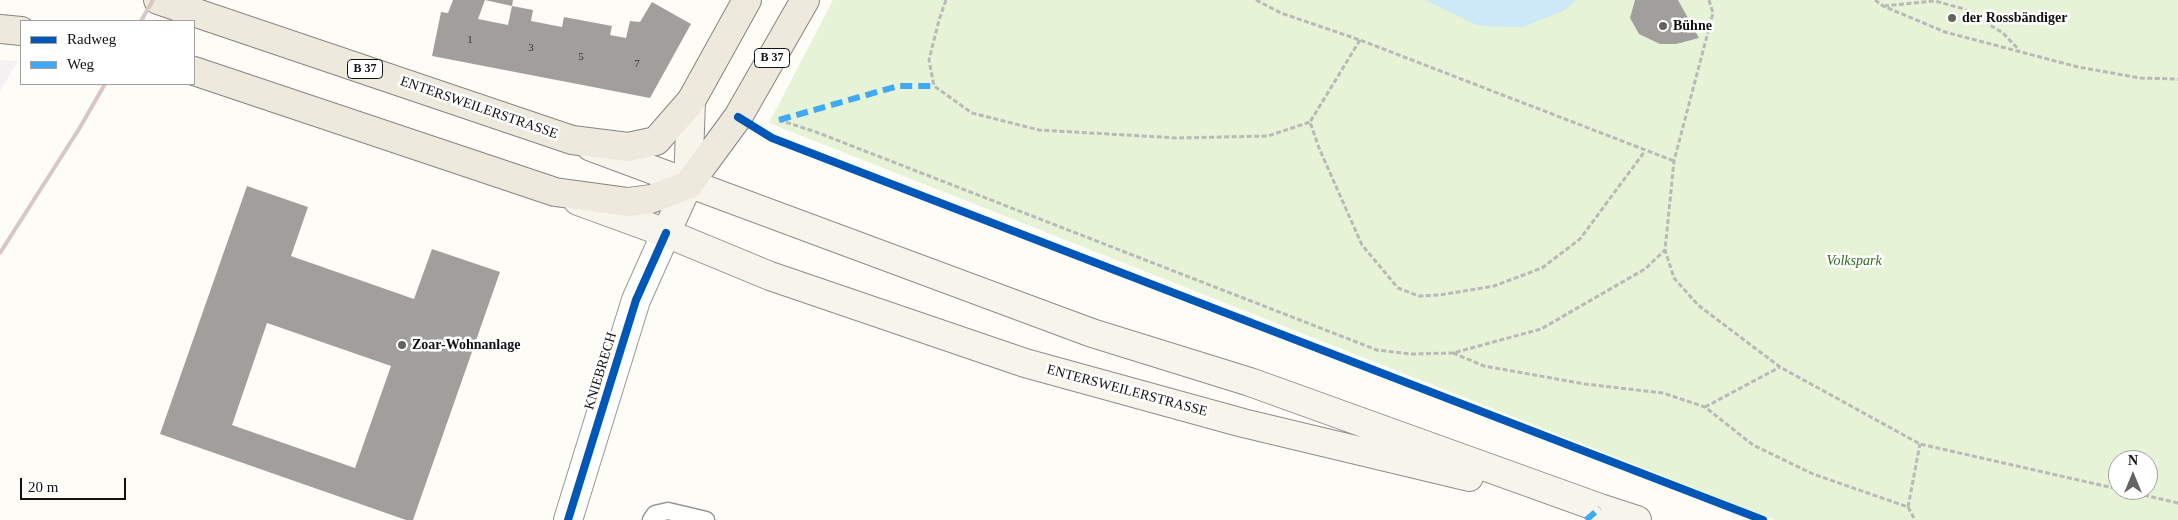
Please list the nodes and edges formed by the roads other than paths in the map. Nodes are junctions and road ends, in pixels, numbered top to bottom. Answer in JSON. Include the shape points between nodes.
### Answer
{"nodes":[{"id":1,"x":158,"y":0,"type":"edge"},
{"id":2,"x":747,"y":0,"type":"edge"},
{"id":3,"x":805,"y":0,"type":"edge"},
{"id":4,"x":0,"y":29,"type":"edge"},
{"id":5,"x":20,"y":31,"type":"edge"},
{"id":6,"x":195,"y":71,"type":"edge"},
{"id":7,"x":691,"y":101,"type":"junction"},
{"id":8,"x":572,"y":140,"type":"junction"},
{"id":9,"x":688,"y":184,"type":"junction"},
{"id":10,"x":555,"y":192,"type":"junction"},
{"id":11,"x":666,"y":233,"type":"junction"},
{"id":12,"x":1600,"y":508,"type":"junction"},
{"id":13,"x":568,"y":520,"type":"edge"},
{"id":14,"x":651,"y":520,"type":"edge"},
{"id":15,"x":706,"y":520,"type":"edge"},
{"id":16,"x":1637,"y":520,"type":"edge"}],
"edges":[{"from":1,"to":8,"type":"main road","name":"ENTERSWEILERSTRASSE","number":"B 37"},
{"from":2,"to":7,"type":"main road","number":"B 37"},
{"from":3,"to":9,"type":"main road","number":"B 37","via":[[738,117]]},
{"from":4,"to":5,"type":"main road"},
{"from":6,"to":10,"type":"main road"},
{"from":7,"to":8,"type":"main road","number":"B 37","via":[[656,140],[628,147]]},
{"from":7,"to":9,"type":"main road"},
{"from":8,"to":9,"type":"main road","name":"ENTERSWEILERSTRASSE"},
{"from":9,"to":10,"type":"main road","via":[[651,199],[628,202]]},
{"from":9,"to":11,"type":"main road"},
{"from":9,"to":12,"type":"main road","name":"ENTERSWEILERSTRASSE","via":[[1092,333],[1250,382]]},
{"from":10,"to":11,"type":"main road","name":"ENTERSWEILERSTRASSE"},
{"from":11,"to":12,"type":"main road","name":"ENTERSWEILERSTRASSE","via":[[770,276],[1025,363],[1243,423]]},
{"from":11,"to":13,"type":"street","name":"KNIEBRECH","via":[[636,300]]},
{"from":12,"to":16,"type":"main road","name":"ENTERSWEILERSTRASSE"},
{"from":14,"to":15,"type":"lane","via":[[655,514],[668,511]]}]}
